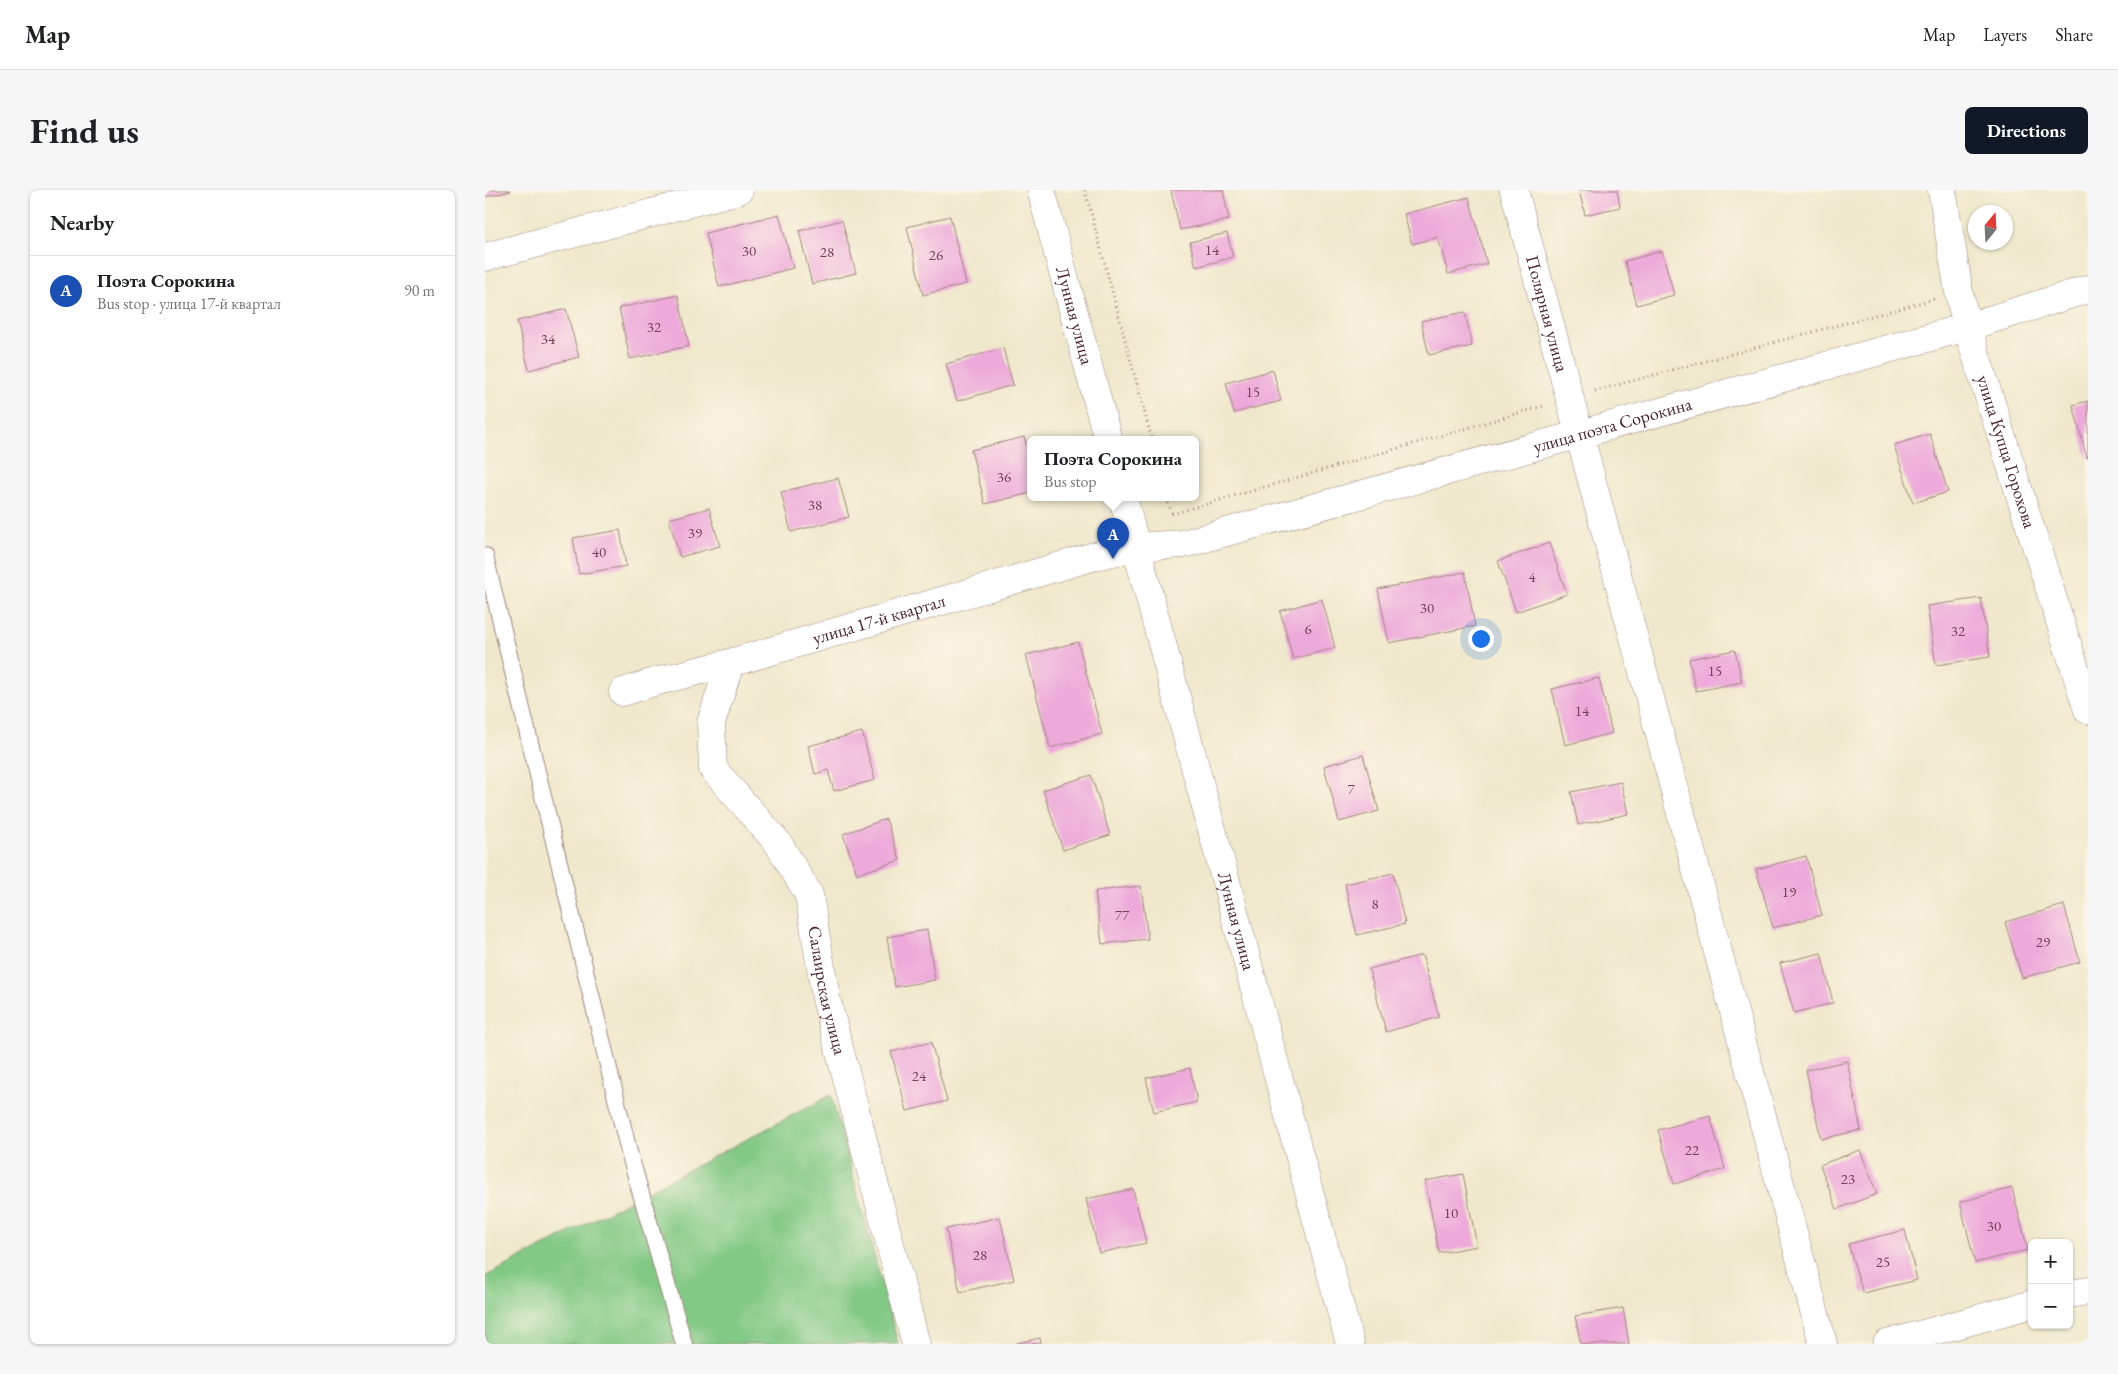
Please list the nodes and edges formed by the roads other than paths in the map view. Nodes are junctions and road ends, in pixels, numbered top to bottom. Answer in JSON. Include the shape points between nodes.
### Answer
{"nodes":[{"id":1,"x":739,"y":190,"type":"edge"},
{"id":2,"x":1041,"y":190,"type":"edge"},
{"id":3,"x":1514,"y":190,"type":"edge"},
{"id":4,"x":1942,"y":190,"type":"edge"},
{"id":5,"x":485,"y":257,"type":"edge"},
{"id":6,"x":2088,"y":288,"type":"edge"},
{"id":7,"x":1967,"y":327,"type":"junction"},
{"id":8,"x":1581,"y":435,"type":"junction"},
{"id":9,"x":1107,"y":436,"type":"edge"},
{"id":10,"x":1124,"y":501,"type":"edge"},
{"id":11,"x":1135,"y":547,"type":"junction"},
{"id":12,"x":485,"y":556,"type":"edge"},
{"id":13,"x":730,"y":663,"type":"junction"},
{"id":14,"x":623,"y":692,"type":"dead end"},
{"id":15,"x":2088,"y":710,"type":"edge"},
{"id":16,"x":2088,"y":1291,"type":"edge"},
{"id":17,"x":2073,"y":1293,"type":"edge"},
{"id":18,"x":2028,"y":1305,"type":"edge"},
{"id":19,"x":684,"y":1344,"type":"edge"},
{"id":20,"x":916,"y":1344,"type":"edge"},
{"id":21,"x":1350,"y":1344,"type":"edge"},
{"id":22,"x":1823,"y":1344,"type":"edge"},
{"id":23,"x":1887,"y":1344,"type":"edge"}],
"edges":[{"from":1,"to":5,"type":"street"},
{"from":2,"to":9,"type":"street","name":"Лунная улица"},
{"from":3,"to":8,"type":"street","name":"Полярная улица"},
{"from":4,"to":7,"type":"street","name":"улица Купца Горохова"},
{"from":6,"to":7,"type":"street","name":"улица поэта Сорокина"},
{"from":7,"to":8,"type":"street","name":"улица поэта Сорокина"},
{"from":7,"to":15,"type":"street","name":"улица Купца Горохова"},
{"from":8,"to":11,"type":"street","name":"улица поэта Сорокина","via":[[1183,544]]},
{"from":8,"to":22,"type":"street","name":"Полярная улица"},
{"from":10,"to":11,"type":"street","name":"Лунная улица"},
{"from":11,"to":13,"type":"street","name":"улица 17-й квартал"},
{"from":11,"to":21,"type":"street","name":"Лунная улица"},
{"from":12,"to":19,"type":"lane","via":[[629,1152]]},
{"from":13,"to":14,"type":"street","name":"улица 17-й квартал"},
{"from":13,"to":20,"type":"street","name":"Салаирская улица","via":[[711,723],[713,768],[778,844],[809,895],[826,998]]},
{"from":16,"to":17,"type":"street"},
{"from":18,"to":23,"type":"street"}]}
